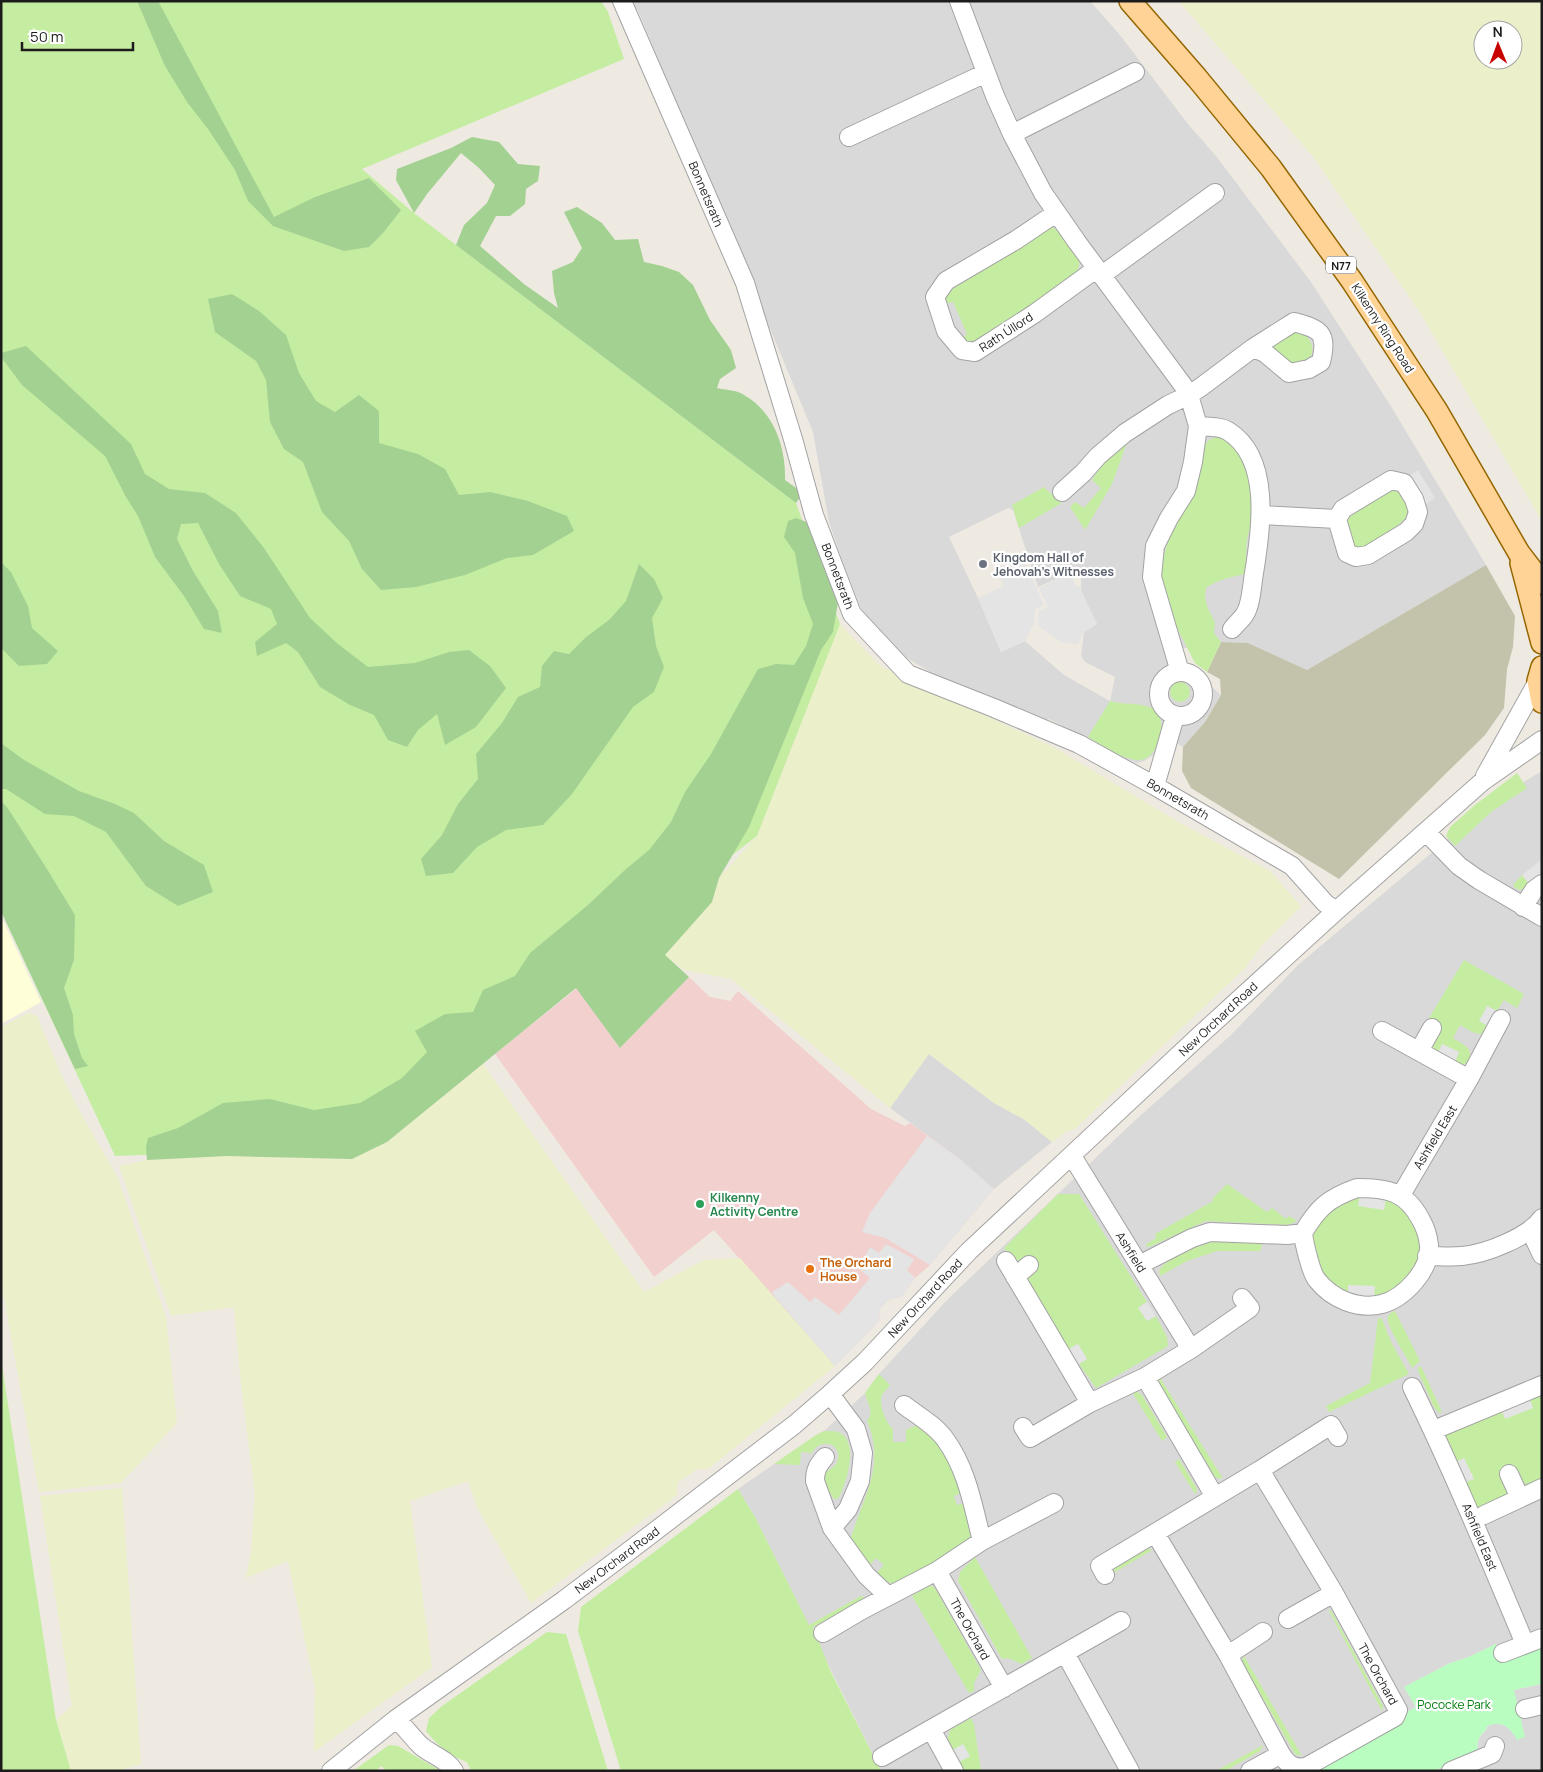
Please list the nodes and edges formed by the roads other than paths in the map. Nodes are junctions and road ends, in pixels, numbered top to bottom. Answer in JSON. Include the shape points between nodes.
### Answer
{"nodes":[{"id":1,"x":622,"y":1,"type":"edge"},
{"id":2,"x":959,"y":1,"type":"edge"},
{"id":3,"x":1130,"y":1,"type":"edge"},
{"id":4,"x":1135,"y":72,"type":"dead end"},
{"id":5,"x":986,"y":73,"type":"junction"},
{"id":6,"x":1012,"y":134,"type":"junction"},
{"id":7,"x":849,"y":137,"type":"dead end"},
{"id":8,"x":1215,"y":194,"type":"dead end"},
{"id":9,"x":1056,"y":213,"type":"junction"},
{"id":10,"x":1099,"y":272,"type":"junction"},
{"id":11,"x":1253,"y":348,"type":"dead end"},
{"id":12,"x":1189,"y":395,"type":"junction"},
{"id":13,"x":1198,"y":426,"type":"junction"},
{"id":14,"x":1062,"y":492,"type":"dead end"},
{"id":15,"x":1261,"y":515,"type":"junction"},
{"id":16,"x":1336,"y":519,"type":"junction"},
{"id":17,"x":1518,"y":553,"type":"junction"},
{"id":18,"x":1542,"y":583,"type":"edge"},
{"id":19,"x":1232,"y":629,"type":"dead end"},
{"id":20,"x":1542,"y":642,"type":"edge"},
{"id":21,"x":1180,"y":672,"type":"junction"},
{"id":22,"x":1541,"y":677,"type":"edge"},
{"id":23,"x":1175,"y":716,"type":"junction"},
{"id":24,"x":1542,"y":740,"type":"edge"},
{"id":25,"x":1483,"y":781,"type":"junction"},
{"id":26,"x":1155,"y":786,"type":"junction"},
{"id":27,"x":1426,"y":832,"type":"junction"},
{"id":28,"x":1542,"y":884,"type":"edge"},
{"id":29,"x":1523,"y":907,"type":"junction"},
{"id":30,"x":1336,"y":911,"type":"junction"},
{"id":31,"x":1542,"y":917,"type":"edge"},
{"id":32,"x":1501,"y":1019,"type":"dead end"},
{"id":33,"x":1432,"y":1028,"type":"dead end"},
{"id":34,"x":1382,"y":1030,"type":"dead end"},
{"id":35,"x":1419,"y":1051,"type":"junction"},
{"id":36,"x":1469,"y":1079,"type":"junction"},
{"id":37,"x":1072,"y":1156,"type":"junction"},
{"id":38,"x":1400,"y":1195,"type":"junction"},
{"id":39,"x":1536,"y":1224,"type":"edge"},
{"id":40,"x":1302,"y":1233,"type":"junction"},
{"id":41,"x":1542,"y":1254,"type":"edge"},
{"id":42,"x":1427,"y":1256,"type":"junction"},
{"id":43,"x":1006,"y":1261,"type":"dead end"},
{"id":44,"x":1029,"y":1265,"type":"dead end"},
{"id":45,"x":1139,"y":1265,"type":"junction"},
{"id":46,"x":1015,"y":1277,"type":"junction"},
{"id":47,"x":1242,"y":1298,"type":"dead end"},
{"id":48,"x":1191,"y":1349,"type":"junction"},
{"id":49,"x":1145,"y":1377,"type":"junction"},
{"id":50,"x":1542,"y":1385,"type":"edge"},
{"id":51,"x":1412,"y":1386,"type":"dead end"},
{"id":52,"x":830,"y":1394,"type":"junction"},
{"id":53,"x":1090,"y":1402,"type":"junction"},
{"id":54,"x":904,"y":1404,"type":"dead end"},
{"id":55,"x":1023,"y":1427,"type":"dead end"},
{"id":56,"x":1434,"y":1430,"type":"junction"},
{"id":57,"x":1338,"y":1437,"type":"dead end"},
{"id":58,"x":825,"y":1457,"type":"dead end"},
{"id":59,"x":1260,"y":1470,"type":"junction"},
{"id":60,"x":1509,"y":1474,"type":"dead end"},
{"id":61,"x":1542,"y":1488,"type":"edge"},
{"id":62,"x":1215,"y":1497,"type":"junction"},
{"id":63,"x":1520,"y":1498,"type":"junction"},
{"id":64,"x":1054,"y":1503,"type":"dead end"},
{"id":65,"x":1484,"y":1515,"type":"dead end"},
{"id":66,"x":832,"y":1528,"type":"junction"},
{"id":67,"x":1155,"y":1533,"type":"junction"},
{"id":68,"x":982,"y":1541,"type":"junction"},
{"id":69,"x":937,"y":1570,"type":"junction"},
{"id":70,"x":1106,"y":1574,"type":"dead end"},
{"id":71,"x":1334,"y":1593,"type":"junction"},
{"id":72,"x":888,"y":1596,"type":"junction"},
{"id":73,"x":1288,"y":1619,"type":"dead end"},
{"id":74,"x":1122,"y":1621,"type":"dead end"},
{"id":75,"x":1262,"y":1632,"type":"dead end"},
{"id":76,"x":823,"y":1634,"type":"dead end"},
{"id":77,"x":1542,"y":1638,"type":"edge"},
{"id":78,"x":1525,"y":1644,"type":"junction"},
{"id":79,"x":1065,"y":1653,"type":"junction"},
{"id":80,"x":1503,"y":1653,"type":"dead end"},
{"id":81,"x":1228,"y":1655,"type":"junction"},
{"id":82,"x":1004,"y":1688,"type":"junction"},
{"id":83,"x":396,"y":1719,"type":"junction"},
{"id":84,"x":931,"y":1729,"type":"junction"},
{"id":85,"x":1495,"y":1746,"type":"dead end"},
{"id":86,"x":1281,"y":1754,"type":"junction"},
{"id":87,"x":882,"y":1757,"type":"dead end"},
{"id":88,"x":331,"y":1771,"type":"edge"},
{"id":89,"x":454,"y":1771,"type":"edge"},
{"id":90,"x":954,"y":1771,"type":"edge"},
{"id":91,"x":1130,"y":1771,"type":"edge"},
{"id":92,"x":1250,"y":1771,"type":"edge"},
{"id":93,"x":1451,"y":1771,"type":"edge"}],
"edges":[{"from":1,"to":26,"type":"street","name":"Bonnetsrath","via":[[745,283],[814,515],[852,614],[908,674],[1080,744]]},
{"from":2,"to":5,"type":"street"},
{"from":3,"to":17,"type":"main road","name":"Kilkenny Ring Road","number":"N77","via":[[1271,168],[1352,281],[1436,411]]},
{"from":4,"to":6,"type":"street"},
{"from":5,"to":6,"type":"street"},
{"from":5,"to":7,"type":"street"},
{"from":6,"to":9,"type":"street"},
{"from":8,"to":10,"type":"street","name":"Rath Úllord"},
{"from":9,"to":10,"type":"street"},
{"from":9,"to":10,"type":"street","name":"Rath Úllord","via":[[946,280],[935,296],[946,331],[962,350],[975,352]]},
{"from":10,"to":12,"type":"street"},
{"from":11,"to":12,"type":"street"},
{"from":12,"to":13,"type":"street"},
{"from":12,"to":14,"type":"street","via":[[1126,433]]},
{"from":13,"to":15,"type":"street","via":[[1227,430],[1242,444],[1256,470]]},
{"from":13,"to":21,"type":"street","via":[[1186,491],[1155,546],[1152,577]]},
{"from":15,"to":16,"type":"street"},
{"from":15,"to":19,"type":"street","via":[[1246,614]]},
{"from":16,"to":16,"type":"street","via":[[1342,508],[1391,480],[1404,483],[1418,512],[1414,524],[1406,532],[1368,556],[1356,557],[1347,553]]},
{"from":17,"to":18,"type":"main road","name":"Kilkenny Ring Road","number":"N77"},
{"from":17,"to":20,"type":"main road","name":"Kilkenny Ring Road","number":"N77"},
{"from":21,"to":23,"type":"street","via":[[1163,682],[1159,694],[1163,708]]},
{"from":21,"to":23,"type":"street","via":[[1188,673],[1200,682],[1203,697],[1196,710]]},
{"from":22,"to":25,"type":"street","name":"New Orchard Road"},
{"from":23,"to":26,"type":"street"},
{"from":24,"to":25,"type":"street","name":"New Orchard Road"},
{"from":25,"to":27,"type":"street","name":"New Orchard Road"},
{"from":26,"to":30,"type":"street","name":"Bonnetsrath","via":[[1292,866],[1327,906]]},
{"from":27,"to":29,"type":"street","via":[[1460,866]]},
{"from":27,"to":30,"type":"street","name":"New Orchard Road"},
{"from":28,"to":29,"type":"street"},
{"from":29,"to":31,"type":"street"},
{"from":30,"to":37,"type":"street","name":"New Orchard Road"},
{"from":32,"to":36,"type":"street","name":"Ashfield East"},
{"from":33,"to":35,"type":"street"},
{"from":34,"to":35,"type":"street"},
{"from":35,"to":36,"type":"street"},
{"from":36,"to":38,"type":"street","name":"Ashfield East"},
{"from":37,"to":45,"type":"street","name":"Ashfield"},
{"from":37,"to":52,"type":"street","name":"New Orchard Road","via":[[969,1251],[871,1356]]},
{"from":38,"to":40,"type":"street","via":[[1377,1188],[1357,1188],[1338,1194],[1321,1207]]},
{"from":38,"to":42,"type":"street","via":[[1409,1202],[1424,1225],[1429,1246]]},
{"from":39,"to":41,"type":"street"},
{"from":39,"to":42,"type":"street","via":[[1501,1244],[1472,1255]]},
{"from":40,"to":42,"type":"street","via":[[1316,1279],[1335,1297],[1348,1303],[1371,1306],[1394,1298],[1416,1278]]},
{"from":40,"to":45,"type":"street","via":[[1210,1232]]},
{"from":43,"to":46,"type":"street"},
{"from":44,"to":46,"type":"street"},
{"from":45,"to":48,"type":"street","name":"Ashfield"},
{"from":46,"to":53,"type":"street"},
{"from":47,"to":48,"type":"street","via":[[1250,1308]]},
{"from":48,"to":49,"type":"street"},
{"from":49,"to":53,"type":"street"},
{"from":49,"to":62,"type":"street"},
{"from":50,"to":56,"type":"street"},
{"from":51,"to":56,"type":"street","name":"Ashfield East"},
{"from":52,"to":66,"type":"street","via":[[856,1429],[863,1453],[860,1481],[848,1509]]},
{"from":52,"to":83,"type":"street","name":"New Orchard Road","via":[[602,1571]]},
{"from":53,"to":55,"type":"street","via":[[1030,1438]]},
{"from":54,"to":68,"type":"street","via":[[945,1439],[959,1463],[969,1485]]},
{"from":56,"to":78,"type":"street","name":"Ashfield East"},
{"from":57,"to":59,"type":"street","via":[[1331,1426]]},
{"from":58,"to":66,"type":"street","via":[[818,1464],[815,1481]]},
{"from":59,"to":62,"type":"street"},
{"from":59,"to":71,"type":"street"},
{"from":60,"to":63,"type":"street"},
{"from":61,"to":63,"type":"street","name":"Ashfield East"},
{"from":62,"to":67,"type":"street"},
{"from":63,"to":65,"type":"street","name":"Ashfield East"},
{"from":64,"to":68,"type":"street"},
{"from":66,"to":72,"type":"street","via":[[866,1576]]},
{"from":67,"to":70,"type":"street","via":[[1100,1566]]},
{"from":67,"to":81,"type":"street"},
{"from":68,"to":69,"type":"street"},
{"from":69,"to":72,"type":"street"},
{"from":69,"to":82,"type":"street","name":"The Orchard"},
{"from":71,"to":73,"type":"street"},
{"from":71,"to":86,"type":"street","name":"The Orchard","via":[[1398,1710],[1395,1718],[1306,1767],[1291,1766]]},
{"from":72,"to":76,"type":"street"},
{"from":74,"to":79,"type":"street"},
{"from":75,"to":81,"type":"street"},
{"from":77,"to":78,"type":"street"},
{"from":78,"to":80,"type":"street"},
{"from":79,"to":82,"type":"street"},
{"from":79,"to":91,"type":"street"},
{"from":81,"to":86,"type":"street","name":"The Orchard"},
{"from":82,"to":84,"type":"street"},
{"from":83,"to":88,"type":"street","name":"New Orchard Road"},
{"from":83,"to":89,"type":"street","via":[[420,1744]]},
{"from":84,"to":87,"type":"street"},
{"from":84,"to":90,"type":"street"},
{"from":85,"to":93,"type":"street","via":[[1492,1754],[1485,1758]]},
{"from":86,"to":92,"type":"street"}]}
